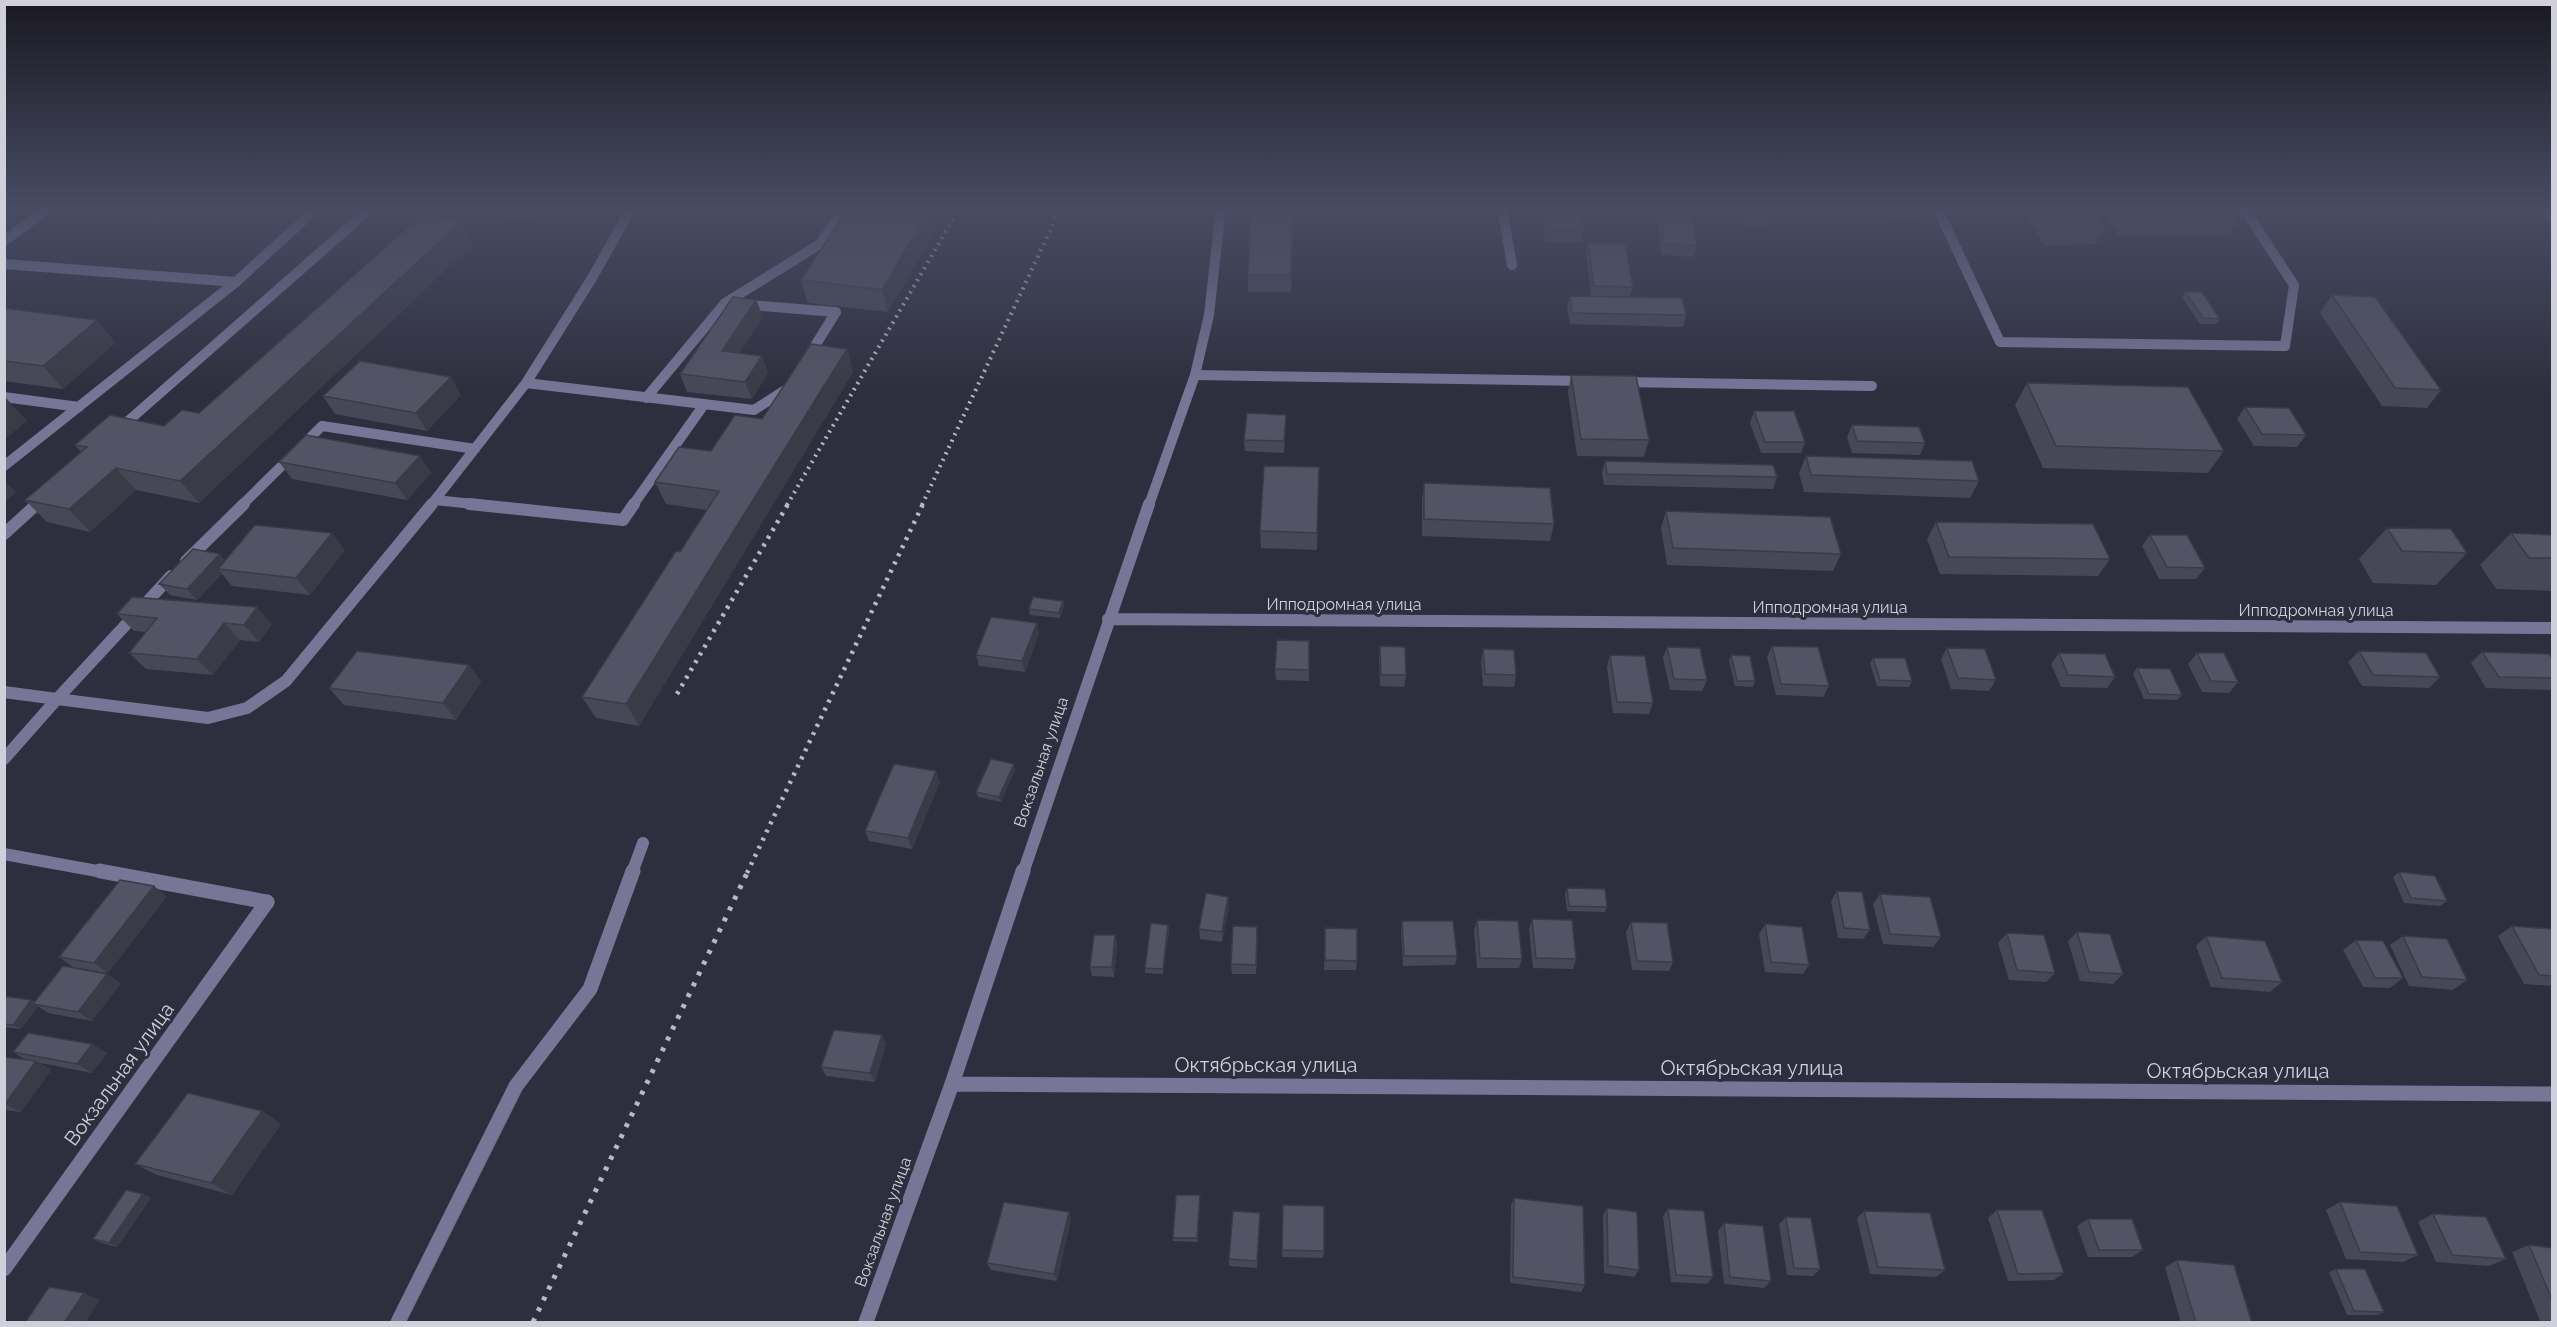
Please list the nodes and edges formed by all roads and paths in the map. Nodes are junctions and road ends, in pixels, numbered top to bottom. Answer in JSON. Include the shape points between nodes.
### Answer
{"nodes":[{"id":1,"x":67,"y":269,"type":"edge"},
{"id":2,"x":250,"y":269,"type":"edge"},
{"id":3,"x":302,"y":269,"type":"edge"},
{"id":4,"x":597,"y":269,"type":"edge"},
{"id":5,"x":780,"y":269,"type":"edge"},
{"id":6,"x":1214,"y":269,"type":"edge"},
{"id":7,"x":1966,"y":269,"type":"edge"},
{"id":8,"x":2283,"y":269,"type":"edge"},
{"id":9,"x":236,"y":282,"type":"junction"},
{"id":10,"x":725,"y":303,"type":"junction"},
{"id":11,"x":1195,"y":375,"type":"junction"},
{"id":12,"x":1599,"y":382,"type":"edge"},
{"id":13,"x":1611,"y":382,"type":"edge"},
{"id":14,"x":526,"y":383,"type":"junction"},
{"id":15,"x":1872,"y":386,"type":"dead end"},
{"id":16,"x":4,"y":397,"type":"edge"},
{"id":17,"x":646,"y":398,"type":"junction"},
{"id":18,"x":79,"y":406,"type":"junction"},
{"id":19,"x":704,"y":406,"type":"junction"},
{"id":20,"x":113,"y":435,"type":"edge"},
{"id":21,"x":475,"y":449,"type":"junction"},
{"id":22,"x":4,"y":466,"type":"edge"},
{"id":23,"x":54,"y":488,"type":"edge"},
{"id":24,"x":435,"y":500,"type":"junction"},
{"id":25,"x":4,"y":534,"type":"edge"},
{"id":26,"x":1108,"y":619,"type":"junction"},
{"id":27,"x":2553,"y":628,"type":"edge"},
{"id":28,"x":4,"y":692,"type":"edge"},
{"id":29,"x":57,"y":699,"type":"junction"},
{"id":30,"x":4,"y":759,"type":"edge"},
{"id":31,"x":643,"y":843,"type":"dead end"},
{"id":32,"x":4,"y":854,"type":"edge"},
{"id":33,"x":952,"y":1084,"type":"junction"},
{"id":34,"x":2553,"y":1094,"type":"edge"},
{"id":35,"x":4,"y":1269,"type":"edge"},
{"id":36,"x":398,"y":1323,"type":"edge"},
{"id":37,"x":866,"y":1323,"type":"edge"}],
"edges":[{"from":1,"to":9,"type":"street"},
{"from":2,"to":9,"type":"street"},
{"from":3,"to":20,"type":"street"},
{"from":4,"to":14,"type":"street"},
{"from":5,"to":10,"type":"street"},
{"from":6,"to":11,"type":"street","name":"Вокзальная улица","via":[[1209,315]]},
{"from":7,"to":8,"type":"street","via":[[2000,342],[2285,346],[2294,285]]},
{"from":9,"to":18,"type":"street"},
{"from":10,"to":17,"type":"street"},
{"from":10,"to":19,"type":"street","via":[[836,312],[790,387],[754,410]]},
{"from":11,"to":12,"type":"street"},
{"from":11,"to":26,"type":"street","name":"Вокзальная улица"},
{"from":13,"to":15,"type":"street"},
{"from":14,"to":17,"type":"street"},
{"from":14,"to":21,"type":"street"},
{"from":16,"to":18,"type":"street"},
{"from":17,"to":19,"type":"street"},
{"from":18,"to":22,"type":"street"},
{"from":19,"to":24,"type":"street","via":[[623,520]]},
{"from":21,"to":24,"type":"street"},
{"from":21,"to":29,"type":"street","via":[[322,426],[149,598]]},
{"from":23,"to":25,"type":"street"},
{"from":24,"to":29,"type":"street","via":[[286,681],[247,708],[208,718]]},
{"from":26,"to":27,"type":"street","name":"Ипподромная улица"},
{"from":26,"to":33,"type":"street","name":"Вокзальная улица"},
{"from":28,"to":29,"type":"street"},
{"from":29,"to":30,"type":"street"},
{"from":31,"to":36,"type":"street","via":[[590,989],[516,1086]]},
{"from":32,"to":35,"type":"street","name":"Вокзальная улица","via":[[267,902]]},
{"from":33,"to":34,"type":"street","name":"Октябрьская улица"},
{"from":33,"to":37,"type":"street","name":"Вокзальная улица"}]}
